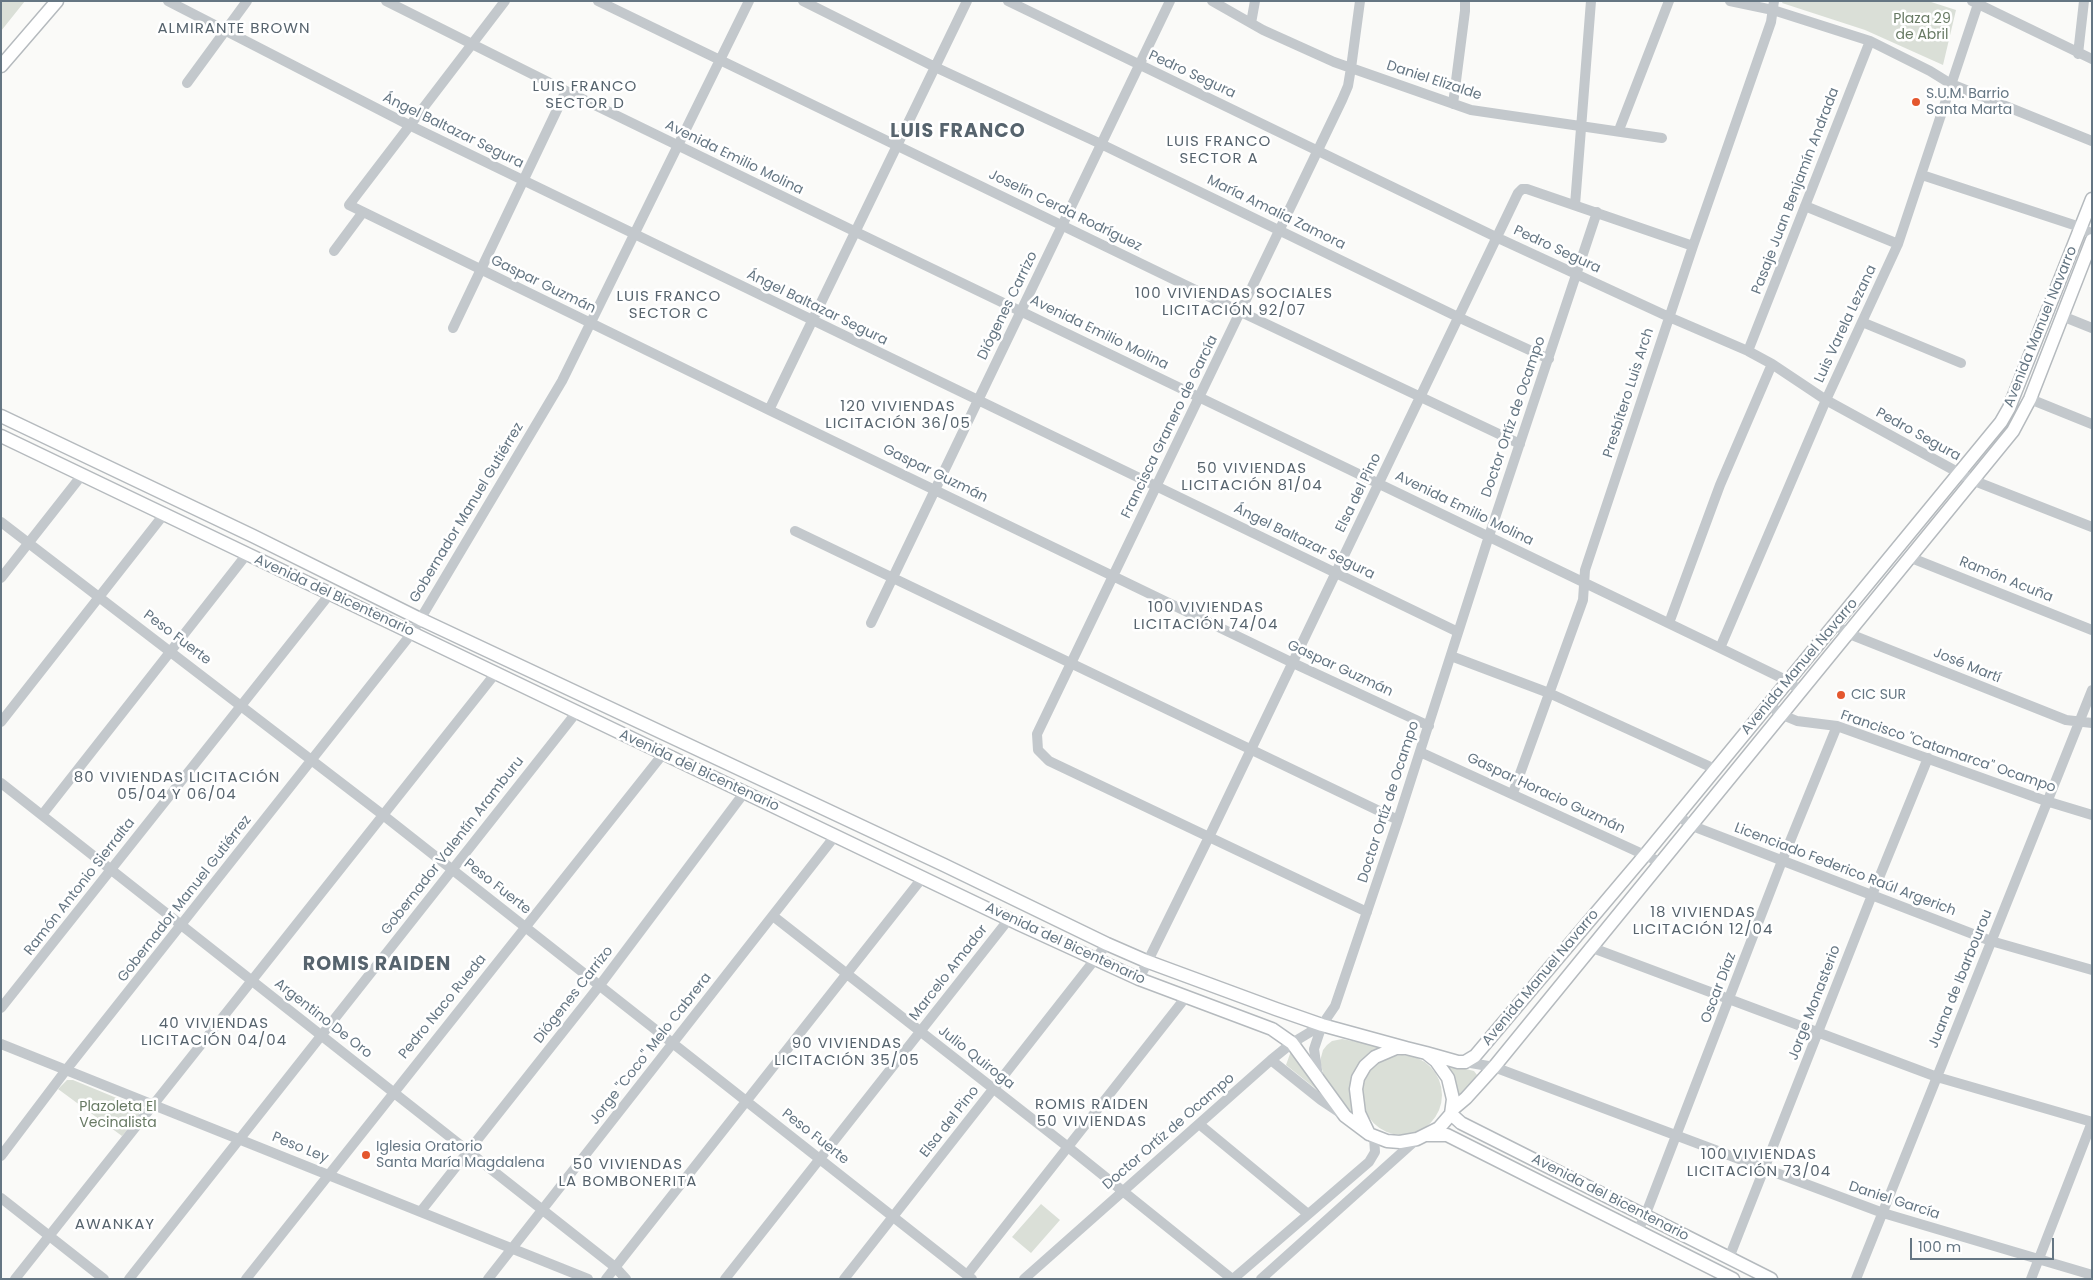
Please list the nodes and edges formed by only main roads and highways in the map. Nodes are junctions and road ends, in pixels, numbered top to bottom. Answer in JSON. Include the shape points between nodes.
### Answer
{"nodes":[{"id":1,"x":56,"y":1,"type":"edge"},
{"id":2,"x":1,"y":66,"type":"edge"},
{"id":3,"x":2092,"y":198,"type":"edge"},
{"id":4,"x":2086,"y":230,"type":"edge"},
{"id":5,"x":2092,"y":240,"type":"edge"},
{"id":6,"x":1,"y":416,"type":"edge"},
{"id":7,"x":1,"y":436,"type":"edge"},
{"id":8,"x":1406,"y":1048,"type":"junction"},
{"id":9,"x":1426,"y":1053,"type":"junction"},
{"id":10,"x":1452,"y":1112,"type":"junction"},
{"id":11,"x":1372,"y":1136,"type":"junction"},
{"id":12,"x":1422,"y":1137,"type":"junction"},
{"id":13,"x":1733,"y":1279,"type":"edge"},
{"id":14,"x":1772,"y":1279,"type":"edge"}],
"edges":[{"from":1,"to":2,"type":"main road"},
{"from":3,"to":4,"type":"main road","name":"Avenida Manuel Navarro"},
{"from":4,"to":9,"type":"main road","name":"Avenida Manuel Navarro","via":[[2001,422],[1646,855],[1475,1056],[1466,1062],[1458,1062]]},
{"from":5,"to":10,"type":"main road","name":"Avenida Manuel Navarro","via":[[2018,423],[1494,1066]]},
{"from":6,"to":8,"type":"main road","name":"Avenida del Bicentenario","via":[[1107,944],[1322,1024]]},
{"from":7,"to":11,"type":"main road","name":"Avenida del Bicentenario","via":[[1096,960],[1272,1028],[1292,1043],[1345,1116]]},
{"from":8,"to":9,"type":"main road"},
{"from":8,"to":11,"type":"main road","via":[[1386,1051],[1375,1057],[1358,1078],[1356,1089],[1362,1123]]},
{"from":9,"to":10,"type":"main road","via":[[1448,1078]]},
{"from":10,"to":12,"type":"main road","via":[[1438,1128]]},
{"from":10,"to":14,"type":"main road","name":"Avenida del Bicentenario","via":[[1461,1123]]},
{"from":11,"to":12,"type":"main road","via":[[1400,1142]]},
{"from":12,"to":13,"type":"main road","name":"Avenida del Bicentenario","via":[[1447,1135]]}]}
